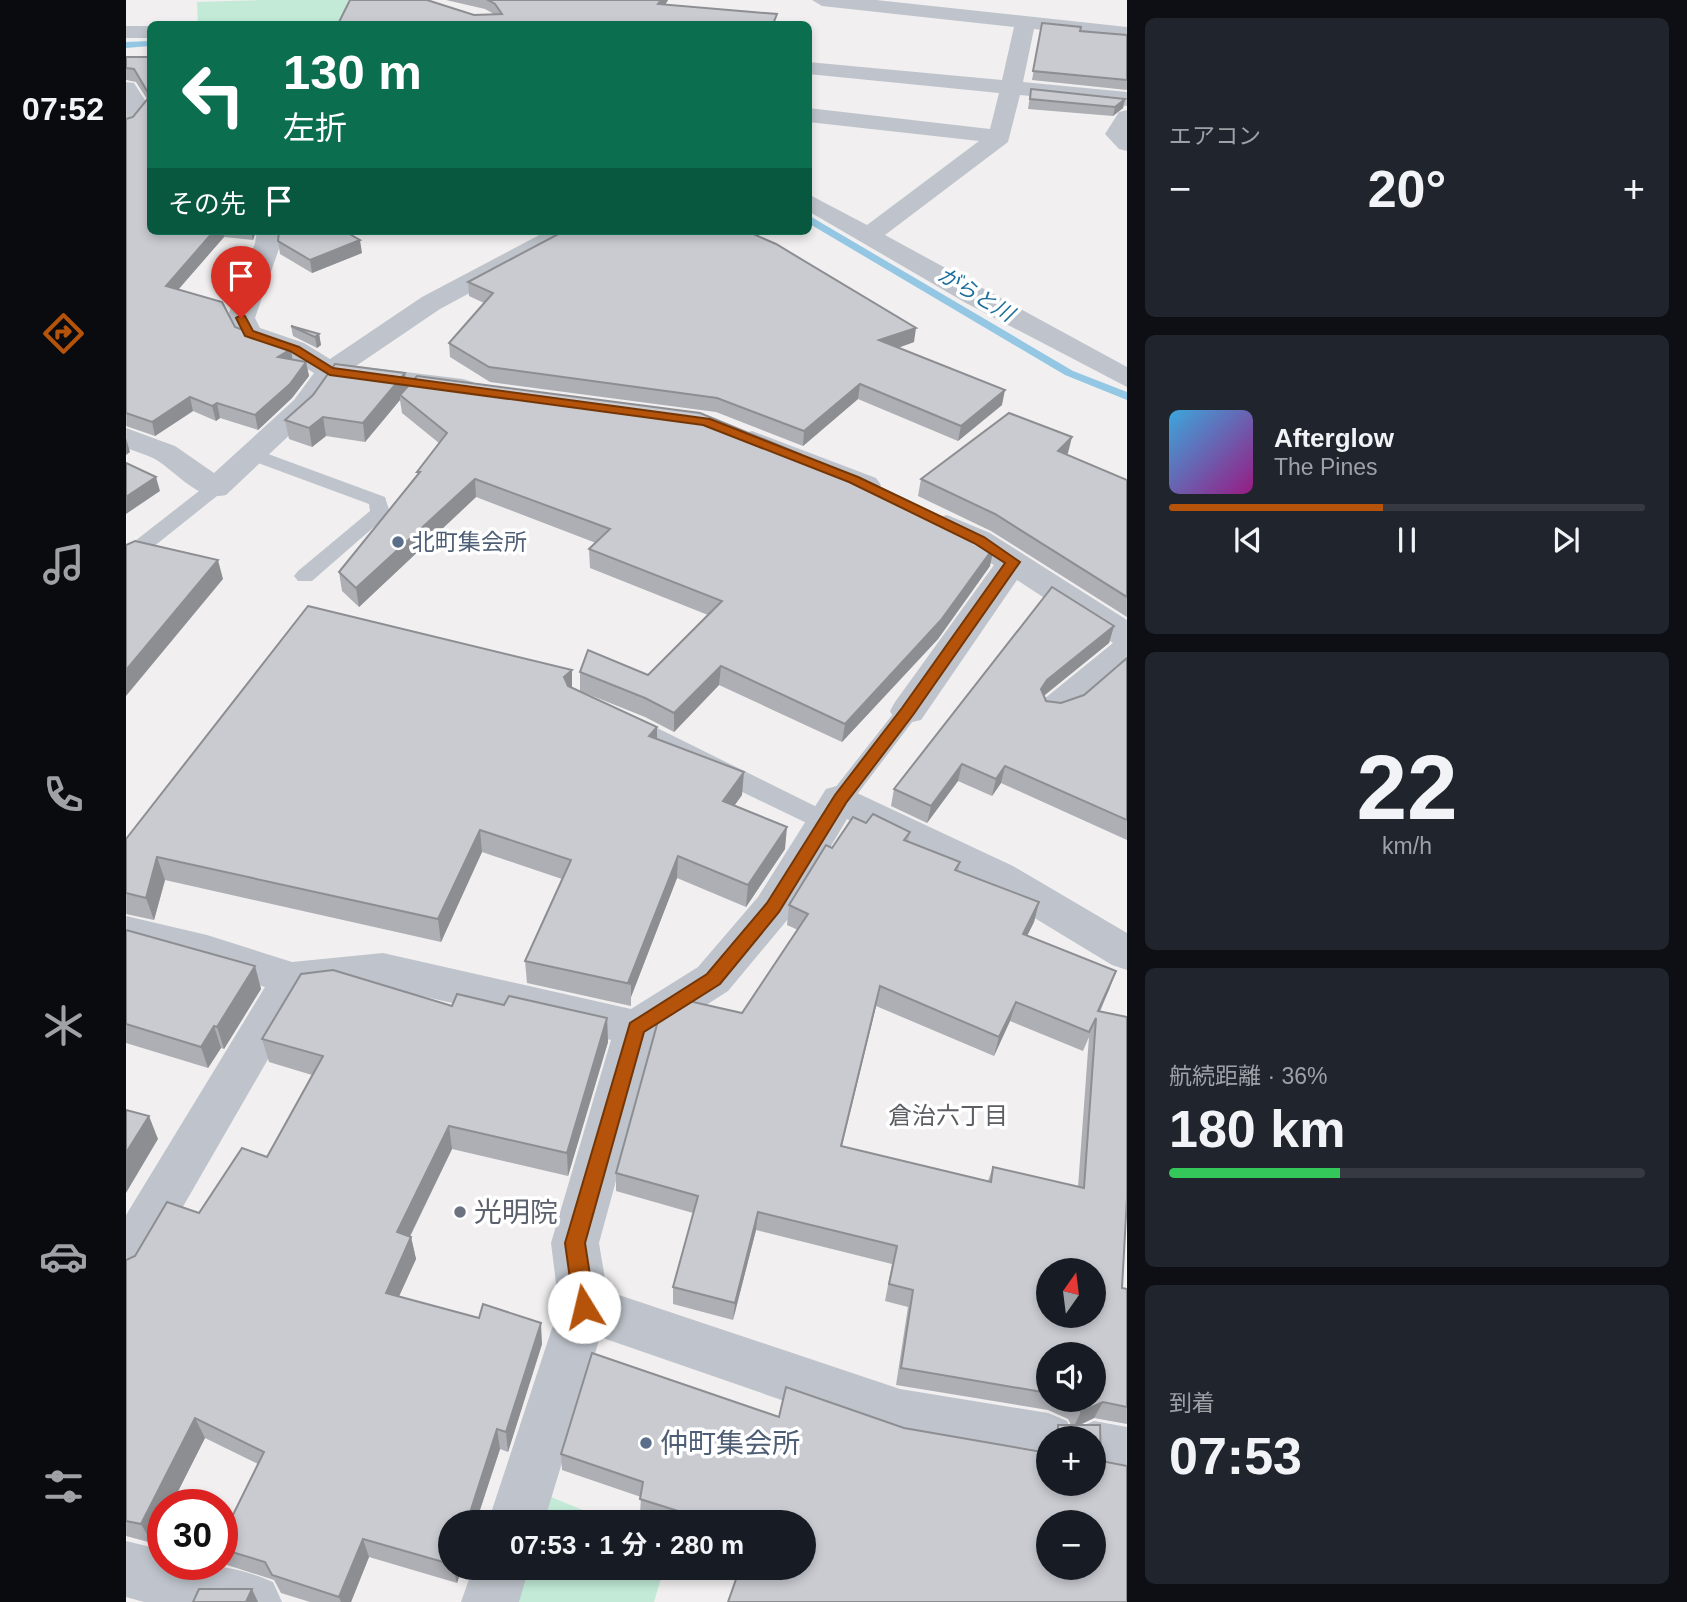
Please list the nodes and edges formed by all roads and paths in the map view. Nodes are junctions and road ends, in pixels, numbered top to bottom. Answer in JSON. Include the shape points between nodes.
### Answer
{"nodes":[{"id":1,"x":822,"y":0,"type":"edge"},
{"id":2,"x":1025,"y":23,"type":"junction"},
{"id":3,"x":126,"y":32,"type":"edge"},
{"id":4,"x":147,"y":32,"type":"edge"},
{"id":5,"x":1127,"y":33,"type":"edge"},
{"id":6,"x":812,"y":68,"type":"edge"},
{"id":7,"x":126,"y":88,"type":"edge"},
{"id":8,"x":1012,"y":88,"type":"junction"},
{"id":9,"x":1127,"y":99,"type":"edge"},
{"id":10,"x":812,"y":115,"type":"edge"},
{"id":11,"x":133,"y":117,"type":"edge"},
{"id":12,"x":1127,"y":117,"type":"edge"},
{"id":13,"x":1000,"y":137,"type":"junction"},
{"id":14,"x":1127,"y":144,"type":"edge"},
{"id":15,"x":812,"y":203,"type":"edge"},
{"id":16,"x":269,"y":235,"type":"edge"},
{"id":17,"x":558,"y":235,"type":"edge"},
{"id":18,"x":869,"y":235,"type":"junction"},
{"id":19,"x":330,"y":371,"type":"junction"},
{"id":20,"x":1127,"y":378,"type":"edge"},
{"id":21,"x":495,"y":392,"type":"edge"},
{"id":22,"x":730,"y":431,"type":"edge"},
{"id":23,"x":126,"y":437,"type":"edge"},
{"id":24,"x":249,"y":453,"type":"junction"},
{"id":25,"x":215,"y":488,"type":"junction"},
{"id":26,"x":126,"y":558,"type":"edge"},
{"id":27,"x":1013,"y":562,"type":"junction"},
{"id":28,"x":305,"y":576,"type":"dead end"},
{"id":29,"x":1127,"y":636,"type":"edge"},
{"id":30,"x":1127,"y":650,"type":"edge"},
{"id":31,"x":1057,"y":708,"type":"edge"},
{"id":32,"x":908,"y":712,"type":"joint"},
{"id":33,"x":612,"y":715,"type":"edge"},
{"id":34,"x":834,"y":811,"type":"junction"},
{"id":35,"x":126,"y":932,"type":"edge"},
{"id":36,"x":1127,"y":953,"type":"edge"},
{"id":37,"x":292,"y":979,"type":"junction"},
{"id":38,"x":636,"y":1028,"type":"junction"},
{"id":39,"x":126,"y":1260,"type":"edge"},
{"id":40,"x":584,"y":1307,"type":"junction"},
{"id":41,"x":1036,"y":1438,"type":"edge"},
{"id":42,"x":1106,"y":1450,"type":"edge"},
{"id":43,"x":1127,"y":1454,"type":"edge"},
{"id":44,"x":520,"y":1510,"type":"edge"},
{"id":45,"x":126,"y":1569,"type":"edge"},
{"id":46,"x":497,"y":1580,"type":"edge"},
{"id":47,"x":253,"y":1602,"type":"edge"},
{"id":48,"x":490,"y":1602,"type":"edge"}],
"edges":[{"from":1,"to":2,"type":"street"},
{"from":2,"to":5,"type":"street"},
{"from":2,"to":8,"type":"street"},
{"from":3,"to":4,"type":"street"},
{"from":6,"to":8,"type":"street"},
{"from":7,"to":11,"type":"street"},
{"from":8,"to":9,"type":"street"},
{"from":8,"to":13,"type":"street"},
{"from":10,"to":13,"type":"street"},
{"from":12,"to":14,"type":"street","via":[[1116,134]]},
{"from":13,"to":18,"type":"street"},
{"from":15,"to":18,"type":"street"},
{"from":16,"to":19,"type":"street","via":[[241,318],[249,333],[295,349]]},
{"from":17,"to":19,"type":"street","via":[[431,303]]},
{"from":18,"to":20,"type":"street"},
{"from":19,"to":21,"type":"street"},
{"from":19,"to":24,"type":"street","via":[[304,406]]},
{"from":22,"to":27,"type":"street","via":[[854,480],[979,540]]},
{"from":23,"to":25,"type":"street","via":[[164,452]]},
{"from":24,"to":25,"type":"street"},
{"from":24,"to":28,"type":"lane","via":[[378,500],[380,513]]},
{"from":25,"to":26,"type":"lane"},
{"from":27,"to":29,"type":"street"},
{"from":27,"to":32,"type":"street"},
{"from":30,"to":31,"type":"street"},
{"from":32,"to":34,"type":"lane"},
{"from":33,"to":34,"type":"lane"},
{"from":34,"to":36,"type":"street","via":[[999,877]]},
{"from":34,"to":38,"type":"street","via":[[773,908],[713,979]]},
{"from":35,"to":37,"type":"street"},
{"from":37,"to":38,"type":"street","via":[[383,970]]},
{"from":37,"to":39,"type":"street"},
{"from":38,"to":40,"type":"street","via":[[575,1243]]},
{"from":40,"to":41,"type":"street","via":[[900,1415]]},
{"from":40,"to":44,"type":"street"},
{"from":42,"to":43,"type":"street"},
{"from":45,"to":47,"type":"street"},
{"from":46,"to":48,"type":"street"}]}
